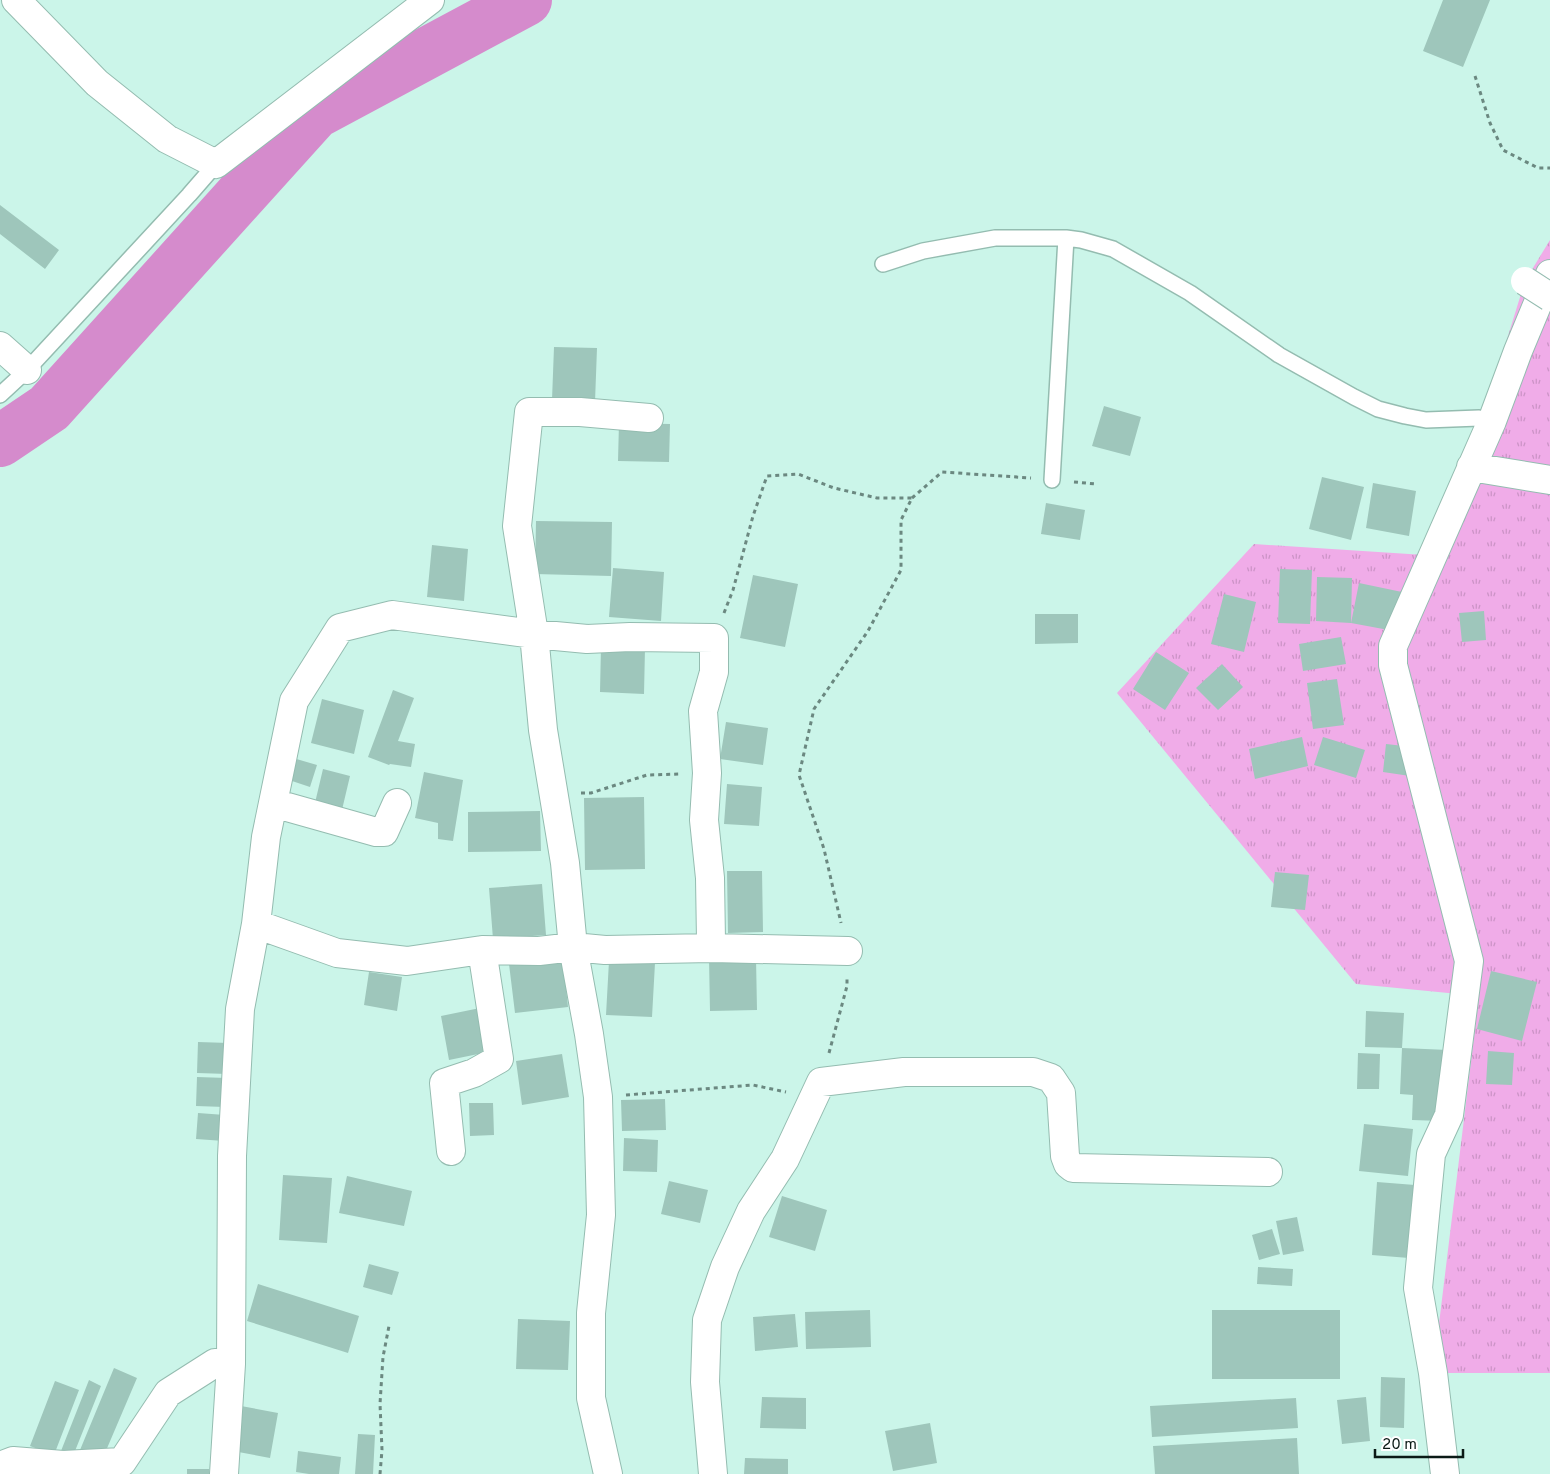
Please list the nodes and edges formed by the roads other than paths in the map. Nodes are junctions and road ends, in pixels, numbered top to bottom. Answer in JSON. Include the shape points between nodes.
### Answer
{"nodes":[{"id":1,"x":16,"y":0,"type":"edge"},
{"id":2,"x":430,"y":0,"type":"edge"},
{"id":3,"x":216,"y":164,"type":"junction"},
{"id":4,"x":1066,"y":238,"type":"junction"},
{"id":5,"x":883,"y":264,"type":"dead end"},
{"id":6,"x":1538,"y":277,"type":"edge"},
{"id":7,"x":1550,"y":298,"type":"edge"},
{"id":8,"x":0,"y":346,"type":"edge"},
{"id":9,"x":27,"y":370,"type":"junction"},
{"id":10,"x":0,"y":395,"type":"edge"},
{"id":11,"x":649,"y":418,"type":"dead end"},
{"id":12,"x":1492,"y":421,"type":"junction"},
{"id":13,"x":1471,"y":467,"type":"junction"},
{"id":14,"x":1052,"y":480,"type":"road end"},
{"id":15,"x":1550,"y":480,"type":"edge"},
{"id":16,"x":534,"y":634,"type":"junction"},
{"id":17,"x":273,"y":803,"type":"junction"},
{"id":18,"x":397,"y":803,"type":"dead end"},
{"id":19,"x":256,"y":924,"type":"junction"},
{"id":20,"x":574,"y":947,"type":"junction"},
{"id":21,"x":712,"y":948,"type":"junction"},
{"id":22,"x":482,"y":950,"type":"junction"},
{"id":23,"x":848,"y":951,"type":"road end"},
{"id":24,"x":451,"y":1151,"type":"dead end"},
{"id":25,"x":1268,"y":1172,"type":"dead end"},
{"id":26,"x":231,"y":1364,"type":"junction"},
{"id":27,"x":0,"y":1466,"type":"edge"},
{"id":28,"x":224,"y":1474,"type":"edge"},
{"id":29,"x":608,"y":1474,"type":"edge"},
{"id":30,"x":713,"y":1474,"type":"edge"},
{"id":31,"x":1445,"y":1474,"type":"edge"}],
"edges":[{"from":1,"to":3,"type":"main road","via":[[97,83],[166,139]]},
{"from":2,"to":3,"type":"main road"},
{"from":3,"to":9,"type":"lane"},
{"from":4,"to":5,"type":"lane","via":[[995,238],[922,251]]},
{"from":4,"to":12,"type":"lane","via":[[1113,249],[1190,293],[1280,355],[1378,409],[1426,420],[1479,418]]},
{"from":4,"to":14,"type":"lane"},
{"from":6,"to":7,"type":"main road","bridge":true},
{"from":6,"to":12,"type":"main road","via":[[1518,351]]},
{"from":8,"to":9,"type":"main road"},
{"from":9,"to":10,"type":"lane"},
{"from":11,"to":16,"type":"main road","via":[[580,412],[529,412],[518,526]]},
{"from":12,"to":13,"type":"main road"},
{"from":13,"to":15,"type":"main road"},
{"from":13,"to":31,"type":"main road","via":[[1393,646],[1393,665],[1469,961],[1448,1115],[1431,1154],[1418,1288],[1433,1373]]},
{"from":16,"to":17,"type":"main road","via":[[392,615],[340,628],[294,701]]},
{"from":16,"to":20,"type":"main road","via":[[543,730],[565,863]]},
{"from":16,"to":21,"type":"main road","via":[[587,639],[714,638],[714,672],[703,711],[707,773],[704,820]]},
{"from":17,"to":18,"type":"main road","via":[[376,832],[384,832]]},
{"from":17,"to":19,"type":"main road"},
{"from":19,"to":22,"type":"main road","via":[[337,953],[407,961]]},
{"from":19,"to":26,"type":"main road","via":[[240,1009],[232,1156]]},
{"from":20,"to":21,"type":"main road","via":[[605,950]]},
{"from":20,"to":22,"type":"main road","via":[[540,951]]},
{"from":20,"to":29,"type":"main road","via":[[598,1097],[601,1215],[591,1313],[591,1398]]},
{"from":21,"to":23,"type":"main road"},
{"from":22,"to":24,"type":"main road","via":[[499,1059],[474,1073],[444,1083]]},
{"from":25,"to":30,"type":"main road","via":[[1073,1168],[1065,1156],[1061,1093],[1051,1078],[1033,1072],[904,1072],[817,1090],[785,1159],[751,1211],[725,1266],[707,1320],[705,1382]]},
{"from":26,"to":27,"type":"main road","via":[[215,1363],[168,1393],[122,1462],[63,1465],[13,1461]]},
{"from":26,"to":28,"type":"main road"}]}
